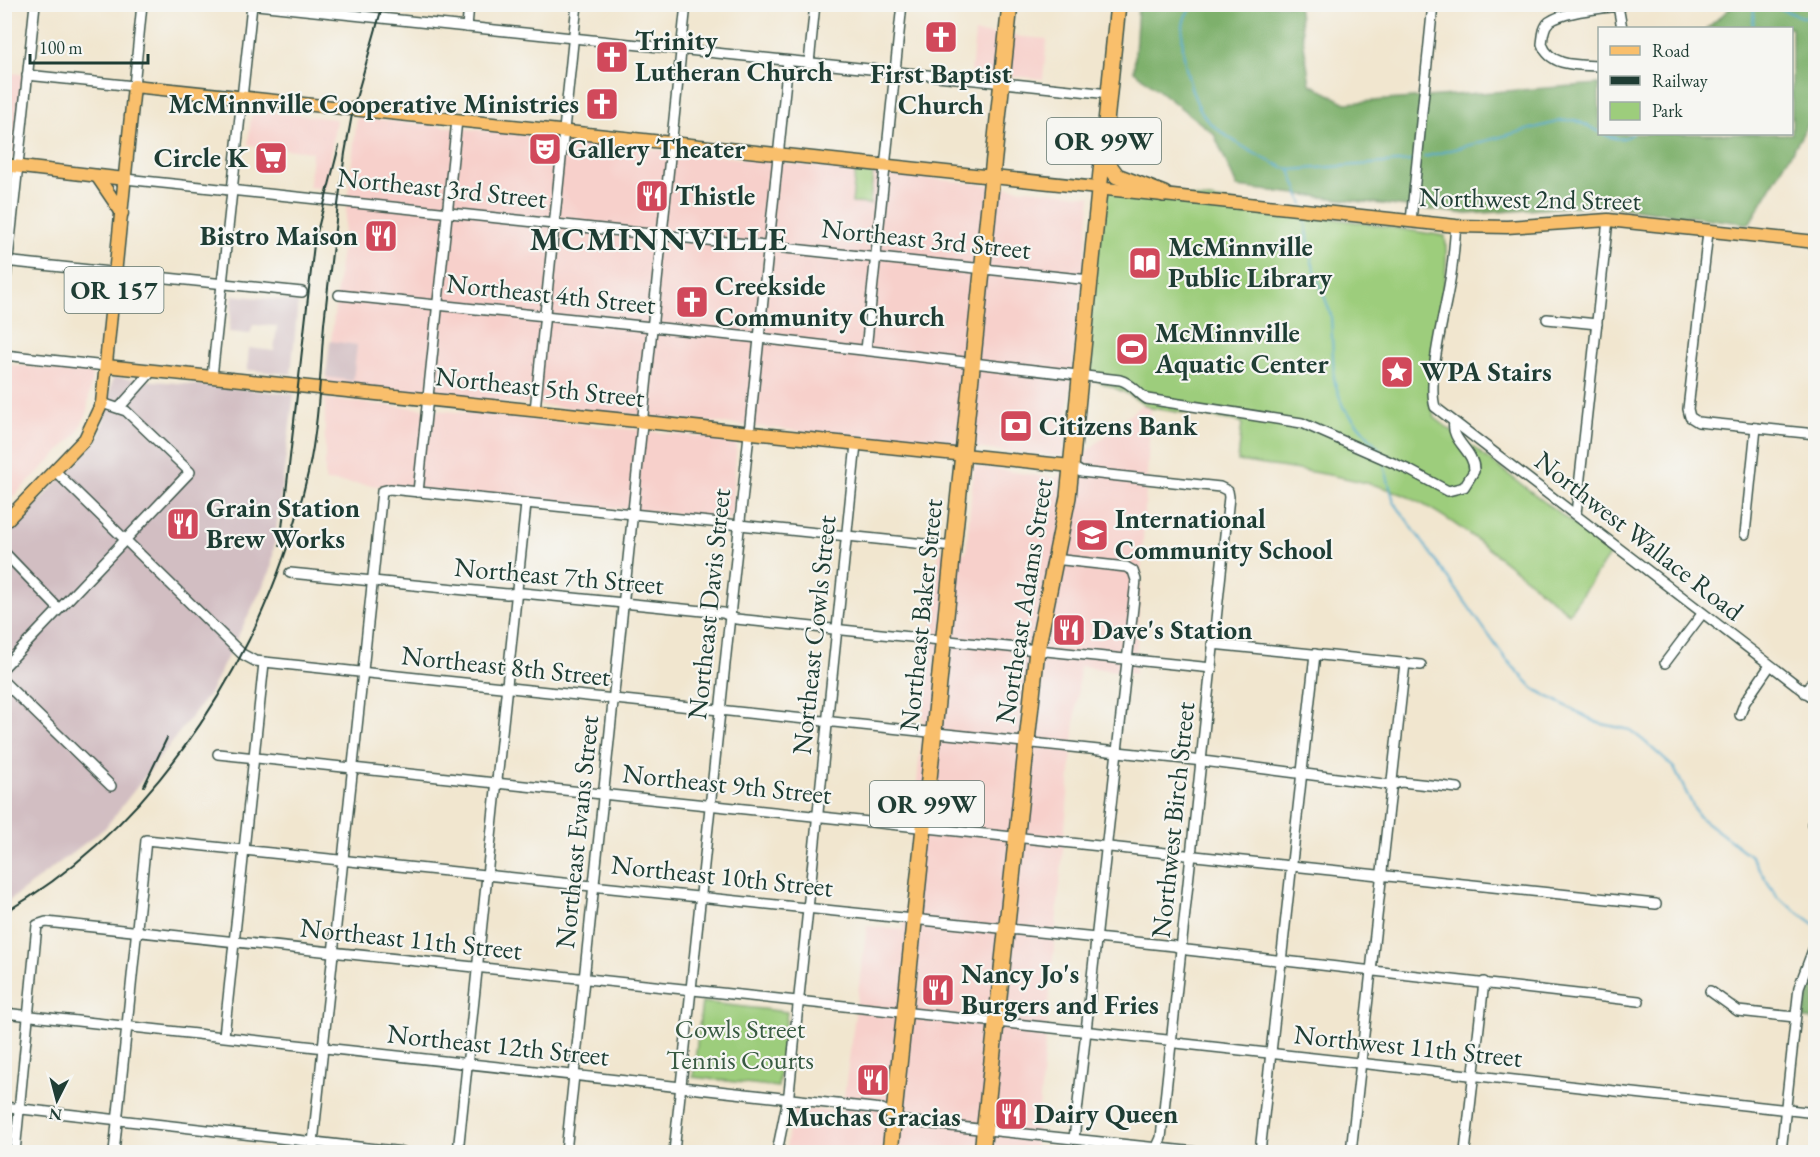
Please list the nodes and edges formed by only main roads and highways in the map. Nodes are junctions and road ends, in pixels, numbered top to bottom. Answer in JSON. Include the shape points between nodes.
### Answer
{"nodes":[{"id":1,"x":1010,"y":4,"type":"edge"},
{"id":2,"x":1118,"y":4,"type":"edge"},
{"id":3,"x":1103,"y":157,"type":"junction"},
{"id":4,"x":4,"y":165,"type":"edge"},
{"id":5,"x":97,"y":176,"type":"junction"},
{"id":6,"x":993,"y":176,"type":"junction"},
{"id":7,"x":125,"y":179,"type":"junction"},
{"id":8,"x":1100,"y":188,"type":"junction"},
{"id":9,"x":1164,"y":194,"type":"junction"},
{"id":10,"x":122,"y":213,"type":"junction"},
{"id":11,"x":1815,"y":242,"type":"edge"},
{"id":12,"x":106,"y":366,"type":"junction"},
{"id":13,"x":964,"y":455,"type":"junction"},
{"id":14,"x":1071,"y":466,"type":"junction"},
{"id":15,"x":7,"y":515,"type":"edge"},
{"id":16,"x":890,"y":1152,"type":"edge"},
{"id":17,"x":982,"y":1152,"type":"edge"}],
"edges":[{"from":1,"to":6,"type":"highway","name":"Northeast Baker Street","number":"OR 99W"},
{"from":2,"to":3,"type":"highway","name":"Northeast Adams Street","number":"OR 99W"},
{"from":3,"to":8,"type":"highway","name":"Northeast Adams Street","number":"OR 99W"},
{"from":3,"to":9,"type":"highway","via":[[1117,176]]},
{"from":4,"to":5,"type":"main road","name":"Northeast 3rd Street"},
{"from":5,"to":7,"type":"main road","name":"Northeast 3rd Street"},
{"from":5,"to":10,"type":"main road"},
{"from":6,"to":7,"type":"main road","name":"Northwest 2nd Street","number":"OR 157","via":[[134,86]]},
{"from":6,"to":8,"type":"main road","name":"Northwest 2nd Street"},
{"from":6,"to":13,"type":"highway","name":"Northeast Baker Street","number":"OR 99W"},
{"from":7,"to":10,"type":"main road","number":"OR 157"},
{"from":8,"to":9,"type":"main road","name":"Northwest 2nd Street"},
{"from":8,"to":14,"type":"highway","name":"Northeast Adams Street","number":"OR 99W"},
{"from":9,"to":11,"type":"main road","name":"Northwest 2nd Street","via":[[1456,226],[1507,227],[1608,220]]},
{"from":10,"to":12,"type":"main road","number":"OR 157"},
{"from":12,"to":13,"type":"main road","name":"Northeast 5th Street"},
{"from":12,"to":15,"type":"main road","via":[[102,403],[85,439]]},
{"from":13,"to":14,"type":"main road","name":"Northeast 5th Street"},
{"from":13,"to":16,"type":"highway","name":"Northeast Baker Street","number":"OR 99W"},
{"from":14,"to":17,"type":"highway","name":"Northeast Adams Street","number":"OR 99W","via":[[1037,650]]}]}
